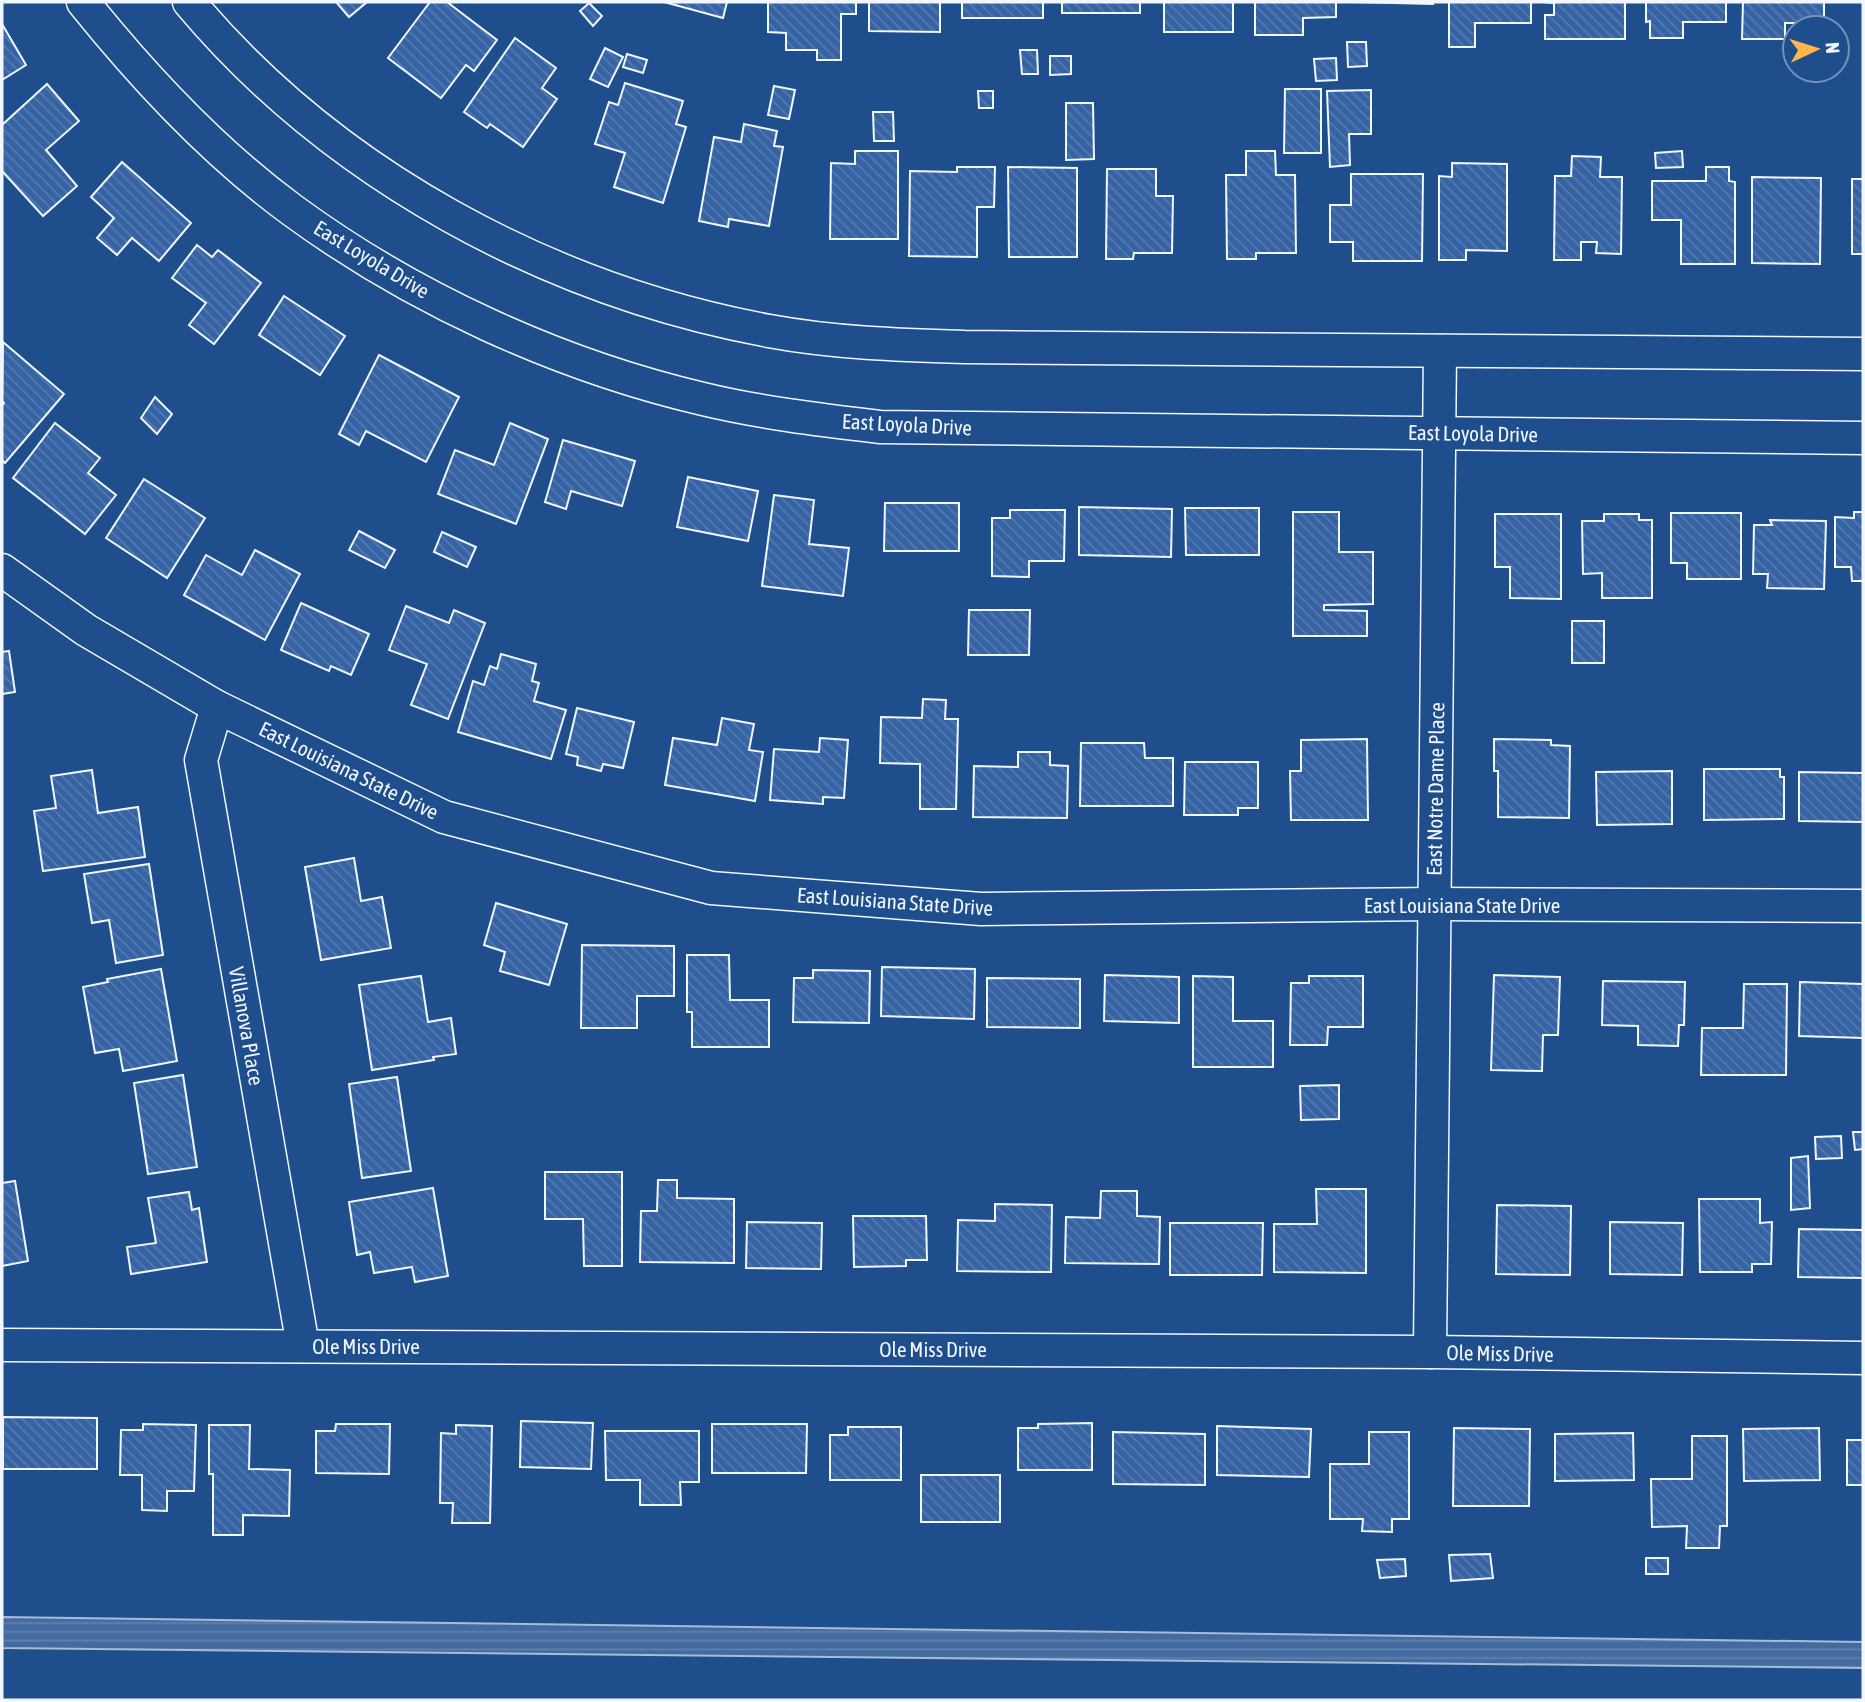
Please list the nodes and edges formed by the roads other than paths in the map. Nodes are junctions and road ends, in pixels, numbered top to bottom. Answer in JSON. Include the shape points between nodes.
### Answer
{"nodes":[{"id":1,"x":83,"y":2,"type":"edge"},
{"id":2,"x":189,"y":2,"type":"edge"},
{"id":3,"x":1440,"y":351,"type":"junction"},
{"id":4,"x":1863,"y":354,"type":"edge"},
{"id":5,"x":1439,"y":433,"type":"junction"},
{"id":6,"x":1863,"y":438,"type":"edge"},
{"id":7,"x":2,"y":570,"type":"edge"},
{"id":8,"x":217,"y":708,"type":"junction"},
{"id":9,"x":1434,"y":904,"type":"junction"},
{"id":10,"x":1863,"y":906,"type":"edge"},
{"id":11,"x":2,"y":1345,"type":"edge"},
{"id":12,"x":303,"y":1346,"type":"junction"},
{"id":13,"x":1430,"y":1352,"type":"junction"},
{"id":14,"x":1863,"y":1357,"type":"edge"}],
"edges":[{"from":1,"to":5,"type":"street","name":"East Loyola Drive","via":[[132,62],[217,148],[292,210],[387,272],[483,323],[582,364],[702,399],[880,427]]},
{"from":2,"to":3,"type":"street","via":[[277,93],[360,159],[434,207],[519,251],[687,313],[850,343]]},
{"from":3,"to":4,"type":"street"},
{"from":3,"to":5,"type":"street","name":"East Notre Dame Place"},
{"from":5,"to":6,"type":"street","name":"East Loyola Drive"},
{"from":5,"to":9,"type":"street","name":"East Notre Dame Place"},
{"from":7,"to":8,"type":"street","name":"East Louisiana State Drive","via":[[86,630]]},
{"from":8,"to":9,"type":"street","name":"East Louisiana State Drive","via":[[444,817],[711,888],[981,909]]},
{"from":8,"to":12,"type":"street","name":"Villanova Place","via":[[201,760]]},
{"from":9,"to":10,"type":"street","name":"East Louisiana State Drive"},
{"from":9,"to":13,"type":"street","name":"East Notre Dame Place"},
{"from":11,"to":12,"type":"street","name":"Ole Miss Drive"},
{"from":12,"to":13,"type":"street","name":"Ole Miss Drive"},
{"from":13,"to":14,"type":"street","name":"Ole Miss Drive"}]}
